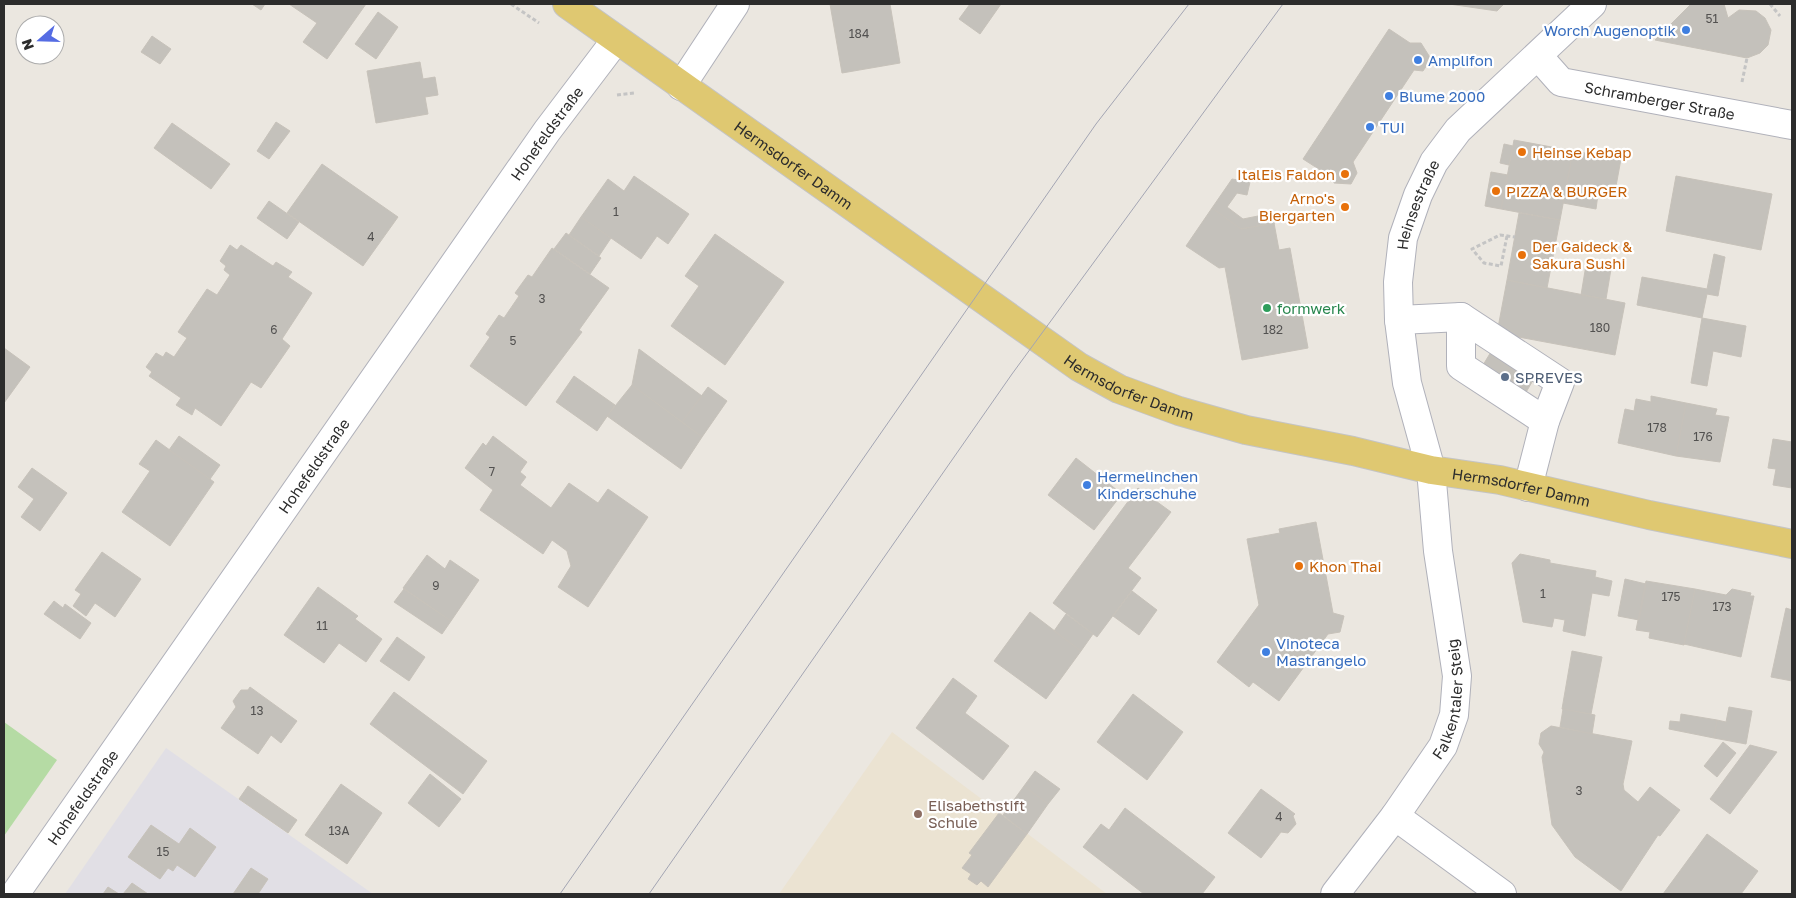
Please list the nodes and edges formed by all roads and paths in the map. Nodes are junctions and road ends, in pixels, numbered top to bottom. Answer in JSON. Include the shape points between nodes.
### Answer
{"nodes":[{"id":1,"x":567,"y":4,"type":"edge"},
{"id":2,"x":735,"y":4,"type":"edge"},
{"id":3,"x":1592,"y":4,"type":"edge"},
{"id":4,"x":1770,"y":4,"type":"edge"},
{"id":5,"x":1780,"y":16,"type":"dead end"},
{"id":6,"x":616,"y":40,"type":"junction"},
{"id":7,"x":1538,"y":56,"type":"junction"},
{"id":8,"x":1747,"y":58,"type":"dead end"},
{"id":9,"x":681,"y":86,"type":"junction"},
{"id":10,"x":1741,"y":86,"type":"dead end"},
{"id":11,"x":614,"y":95,"type":"dead end"},
{"id":12,"x":642,"y":95,"type":"dead end"},
{"id":13,"x":1792,"y":125,"type":"edge"},
{"id":14,"x":1507,"y":236,"type":"junction"},
{"id":15,"x":1515,"y":237,"type":"dead end"},
{"id":16,"x":1460,"y":317,"type":"junction"},
{"id":17,"x":1399,"y":320,"type":"junction"},
{"id":18,"x":1545,"y":422,"type":"junction"},
{"id":19,"x":1430,"y":470,"type":"junction"},
{"id":20,"x":1528,"y":487,"type":"junction"},
{"id":21,"x":1792,"y":544,"type":"edge"},
{"id":22,"x":1395,"y":816,"type":"junction"},
{"id":23,"x":15,"y":894,"type":"edge"},
{"id":24,"x":1335,"y":894,"type":"edge"},
{"id":25,"x":1502,"y":894,"type":"edge"}],
"edges":[{"from":1,"to":6,"type":"main road","name":"Hermsdorfer Damm"},
{"from":2,"to":9,"type":"street"},
{"from":3,"to":7,"type":"street","name":"Heinsestraße"},
{"from":4,"to":5,"type":"path"},
{"from":6,"to":9,"type":"main road","name":"Hermsdorfer Damm"},
{"from":6,"to":23,"type":"street","name":"Hohefeldstraße","via":[[547,131]]},
{"from":7,"to":13,"type":"street","name":"Schramberger Straße","via":[[1561,82]]},
{"from":7,"to":17,"type":"street","name":"Heinsestraße","via":[[1464,124],[1434,162],[1418,195],[1404,238],[1398,282]]},
{"from":8,"to":10,"type":"path"},
{"from":9,"to":19,"type":"main road","name":"Hermsdorfer Damm","via":[[1079,367],[1119,389],[1179,411],[1246,430]]},
{"from":11,"to":12,"type":"path"},
{"from":14,"to":14,"type":"path","via":[[1500,234],[1472,249],[1484,263],[1501,266]]},
{"from":14,"to":15,"type":"path"},
{"from":16,"to":17,"type":"street"},
{"from":16,"to":18,"type":"street","via":[[1460,366]]},
{"from":16,"to":18,"type":"street","via":[[1560,382]]},
{"from":17,"to":19,"type":"street","name":"Heinsestraße","via":[[1408,383]]},
{"from":18,"to":20,"type":"street"},
{"from":19,"to":20,"type":"main road","name":"Hermsdorfer Damm"},
{"from":19,"to":22,"type":"street","name":"Falkentaler Steig","via":[[1438,551],[1457,676],[1454,715],[1443,746]]},
{"from":20,"to":21,"type":"main road","name":"Hermsdorfer Damm"},
{"from":22,"to":24,"type":"street","name":"Falkentaler Steig"},
{"from":22,"to":25,"type":"street"}]}
